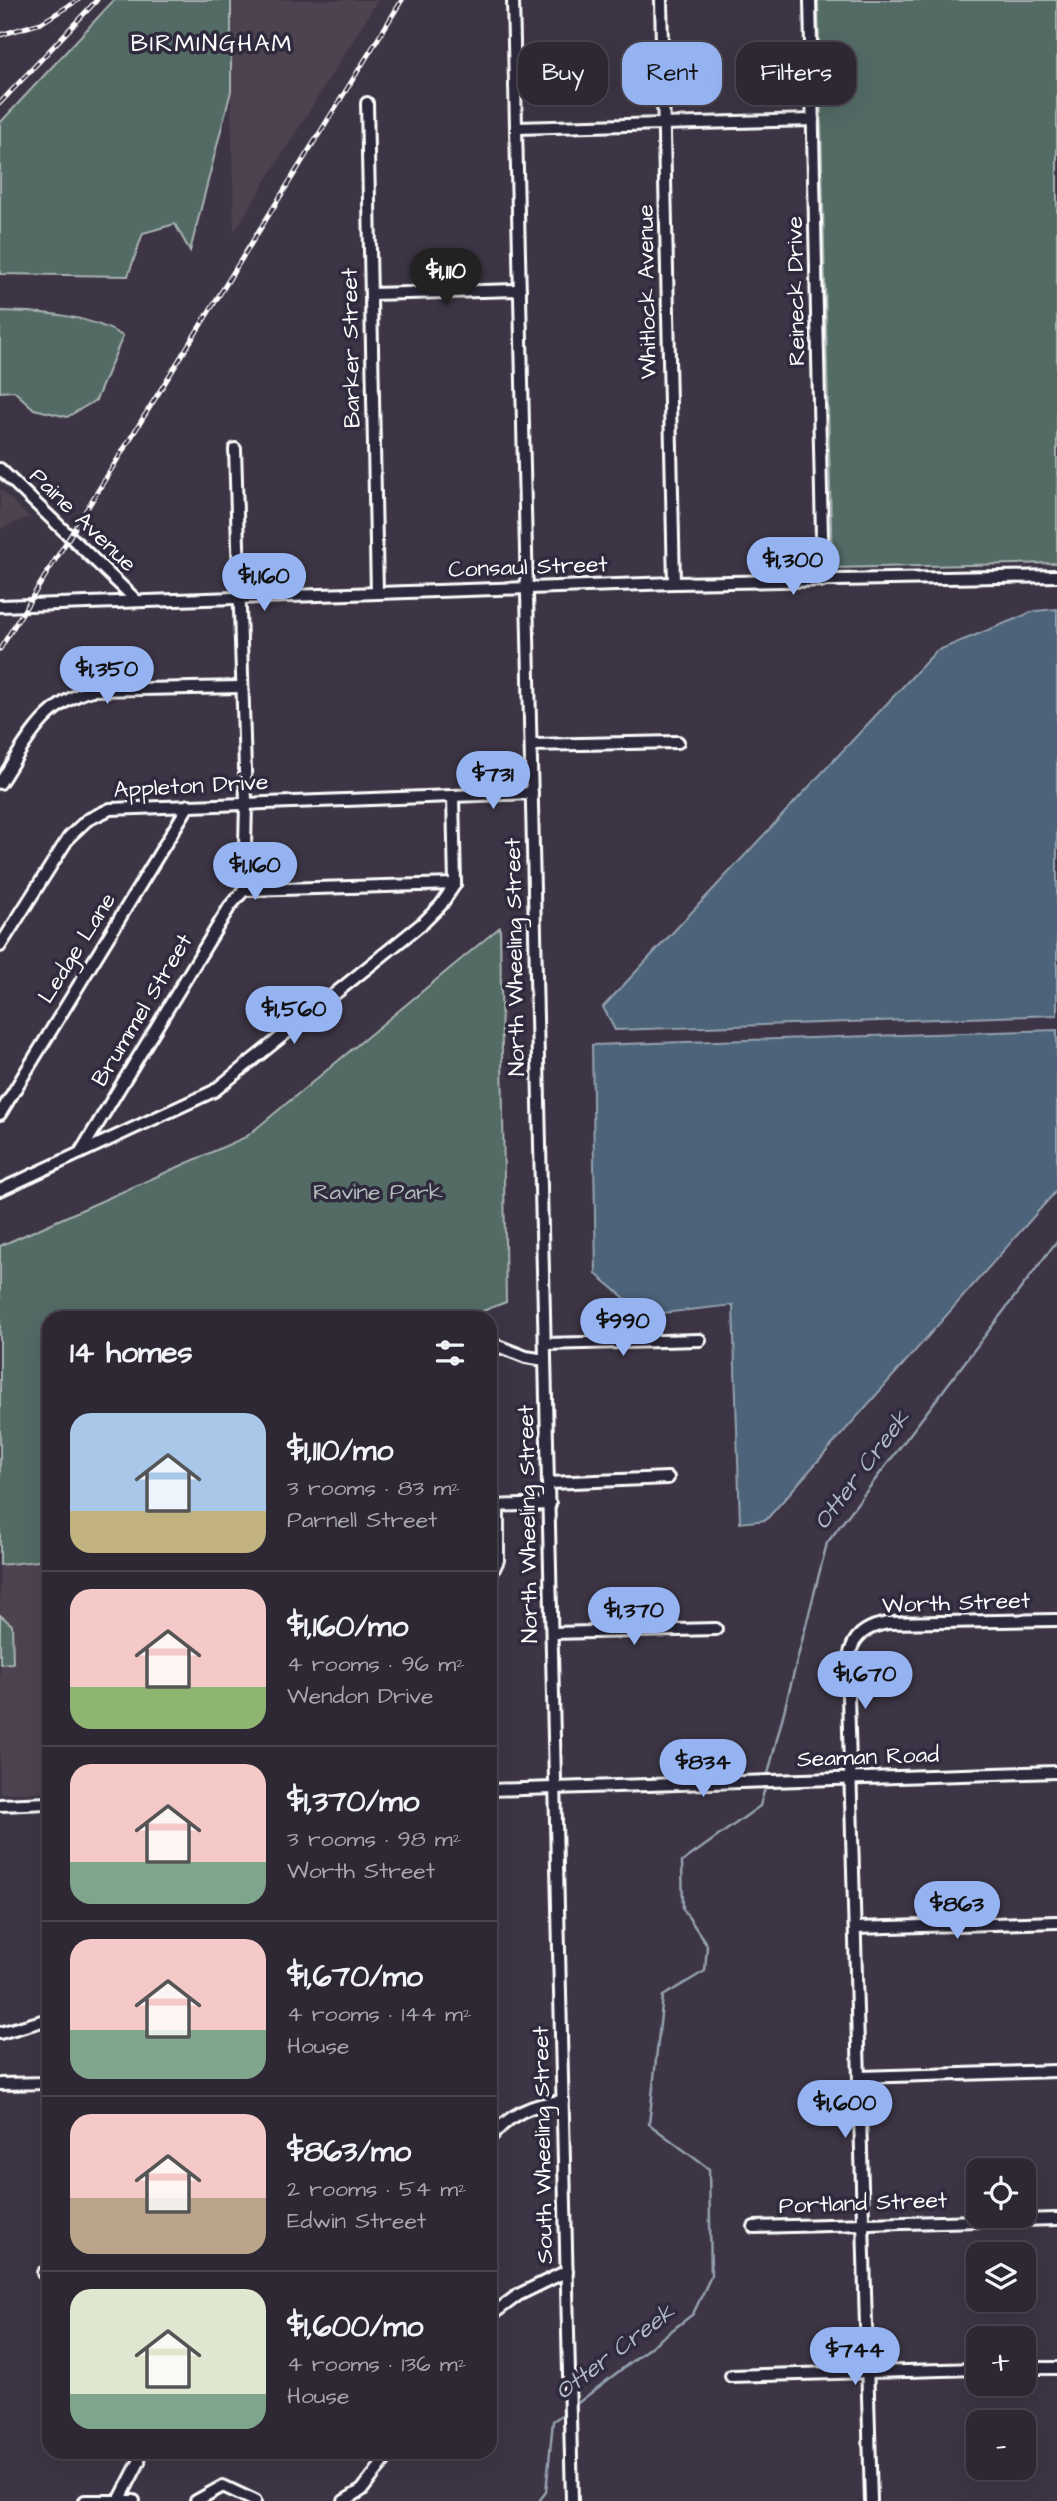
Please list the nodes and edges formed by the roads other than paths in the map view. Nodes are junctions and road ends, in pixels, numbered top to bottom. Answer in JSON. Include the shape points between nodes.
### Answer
{"nodes":[{"id":1,"x":513,"y":0,"type":"edge"},
{"id":2,"x":661,"y":0,"type":"edge"},
{"id":3,"x":810,"y":0,"type":"edge"},
{"id":4,"x":367,"y":103,"type":"dead end"},
{"id":5,"x":813,"y":120,"type":"junction"},
{"id":6,"x":664,"y":124,"type":"junction"},
{"id":7,"x":517,"y":128,"type":"junction"},
{"id":8,"x":520,"y":290,"type":"junction"},
{"id":9,"x":372,"y":294,"type":"junction"},
{"id":10,"x":234,"y":449,"type":"dead end"},
{"id":11,"x":0,"y":469,"type":"edge"},
{"id":12,"x":1057,"y":576,"type":"edge"},
{"id":13,"x":823,"y":581,"type":"junction"},
{"id":14,"x":674,"y":583,"type":"junction"},
{"id":15,"x":527,"y":588,"type":"junction"},
{"id":16,"x":377,"y":593,"type":"junction"},
{"id":17,"x":239,"y":598,"type":"junction"},
{"id":18,"x":137,"y":601,"type":"junction"},
{"id":19,"x":0,"y":606,"type":"edge"},
{"id":20,"x":241,"y":687,"type":"junction"},
{"id":21,"x":678,"y":742,"type":"dead end"},
{"id":22,"x":531,"y":745,"type":"junction"},
{"id":23,"x":0,"y":783,"type":"edge"},
{"id":24,"x":532,"y":793,"type":"junction"},
{"id":25,"x":453,"y":797,"type":"junction"},
{"id":26,"x":246,"y":803,"type":"junction"},
{"id":27,"x":190,"y":805,"type":"junction"},
{"id":28,"x":456,"y":884,"type":"junction"},
{"id":29,"x":244,"y":890,"type":"junction"},
{"id":30,"x":0,"y":946,"type":"edge"},
{"id":31,"x":0,"y":1114,"type":"edge"},
{"id":32,"x":80,"y":1153,"type":"junction"},
{"id":33,"x":0,"y":1190,"type":"edge"},
{"id":34,"x":700,"y":1340,"type":"dead end"},
{"id":35,"x":545,"y":1344,"type":"junction"},
{"id":36,"x":497,"y":1346,"type":"edge"},
{"id":37,"x":545,"y":1360,"type":"junction"},
{"id":38,"x":667,"y":1478,"type":"dead end"},
{"id":39,"x":549,"y":1483,"type":"junction"},
{"id":40,"x":550,"y":1504,"type":"junction"},
{"id":41,"x":497,"y":1506,"type":"edge"},
{"id":42,"x":1057,"y":1620,"type":"edge"},
{"id":43,"x":716,"y":1629,"type":"dead end"},
{"id":44,"x":552,"y":1633,"type":"junction"},
{"id":45,"x":1057,"y":1772,"type":"edge"},
{"id":46,"x":851,"y":1779,"type":"junction"},
{"id":47,"x":554,"y":1788,"type":"junction"},
{"id":48,"x":497,"y":1790,"type":"edge"},
{"id":49,"x":42,"y":1803,"type":"edge"},
{"id":50,"x":0,"y":1805,"type":"edge"},
{"id":51,"x":1057,"y":1923,"type":"edge"},
{"id":52,"x":855,"y":1928,"type":"junction"},
{"id":53,"x":42,"y":2021,"type":"edge"},
{"id":54,"x":0,"y":2032,"type":"edge"},
{"id":55,"x":1057,"y":2071,"type":"edge"},
{"id":56,"x":859,"y":2077,"type":"junction"},
{"id":57,"x":42,"y":2082,"type":"edge"},
{"id":58,"x":0,"y":2084,"type":"edge"},
{"id":59,"x":563,"y":2101,"type":"junction"},
{"id":60,"x":497,"y":2130,"type":"edge"},
{"id":61,"x":1057,"y":2219,"type":"edge"},
{"id":62,"x":863,"y":2224,"type":"junction"},
{"id":63,"x":754,"y":2227,"type":"dead end"},
{"id":64,"x":567,"y":2271,"type":"junction"},
{"id":65,"x":497,"y":2311,"type":"edge"},
{"id":66,"x":1036,"y":2368,"type":"edge"},
{"id":67,"x":1057,"y":2368,"type":"edge"},
{"id":68,"x":966,"y":2369,"type":"edge"},
{"id":69,"x":867,"y":2371,"type":"junction"},
{"id":70,"x":731,"y":2376,"type":"dead end"},
{"id":71,"x":139,"y":2459,"type":"edge"},
{"id":72,"x":386,"y":2459,"type":"edge"},
{"id":73,"x":120,"y":2499,"type":"junction"},
{"id":74,"x":85,"y":2501,"type":"edge"},
{"id":75,"x":134,"y":2501,"type":"edge"},
{"id":76,"x":196,"y":2501,"type":"edge"},
{"id":77,"x":255,"y":2501,"type":"edge"},
{"id":78,"x":344,"y":2501,"type":"edge"},
{"id":79,"x":572,"y":2501,"type":"edge"},
{"id":80,"x":871,"y":2501,"type":"edge"}],
"edges":[{"from":1,"to":7,"type":"street","name":"North Wheeling Street"},
{"from":2,"to":6,"type":"street","name":"Whitlock Avenue"},
{"from":3,"to":5,"type":"street","name":"Reineck Drive"},
{"from":4,"to":9,"type":"street","name":"Barker Street"},
{"from":5,"to":6,"type":"street"},
{"from":5,"to":13,"type":"street","name":"Reineck Drive"},
{"from":6,"to":7,"type":"street"},
{"from":6,"to":14,"type":"street","name":"Whitlock Avenue"},
{"from":7,"to":8,"type":"street","name":"North Wheeling Street"},
{"from":8,"to":9,"type":"street"},
{"from":8,"to":15,"type":"street","name":"North Wheeling Street"},
{"from":9,"to":16,"type":"street","name":"Barker Street"},
{"from":10,"to":17,"type":"street"},
{"from":11,"to":18,"type":"street","name":"Paine Avenue"},
{"from":12,"to":13,"type":"street","name":"Consaul Street"},
{"from":13,"to":14,"type":"street","name":"Consaul Street"},
{"from":14,"to":15,"type":"street","name":"Consaul Street"},
{"from":15,"to":16,"type":"street","name":"Consaul Street"},
{"from":15,"to":22,"type":"street","name":"North Wheeling Street"},
{"from":16,"to":17,"type":"street","name":"Consaul Street"},
{"from":17,"to":18,"type":"street","name":"Consaul Street"},
{"from":17,"to":20,"type":"street"},
{"from":18,"to":19,"type":"street","name":"Consaul Street"},
{"from":20,"to":23,"type":"street","via":[[92,690],[71,696],[55,706]]},
{"from":20,"to":26,"type":"street"},
{"from":21,"to":22,"type":"street"},
{"from":22,"to":24,"type":"street","name":"North Wheeling Street"},
{"from":24,"to":25,"type":"street","name":"Appleton Drive"},
{"from":24,"to":35,"type":"street","name":"North Wheeling Street"},
{"from":25,"to":26,"type":"street","name":"Appleton Drive"},
{"from":25,"to":28,"type":"street"},
{"from":26,"to":27,"type":"street","name":"Appleton Drive"},
{"from":26,"to":29,"type":"street"},
{"from":27,"to":30,"type":"street","name":"Appleton Drive","via":[[110,810],[78,826]]},
{"from":27,"to":31,"type":"street","name":"Ledge Lane"},
{"from":28,"to":29,"type":"street"},
{"from":28,"to":32,"type":"street","via":[[424,922],[214,1091]]},
{"from":29,"to":32,"type":"street","name":"Brummel Street"},
{"from":32,"to":33,"type":"street"},
{"from":34,"to":35,"type":"street"},
{"from":35,"to":37,"type":"street","name":"North Wheeling Street"},
{"from":36,"to":37,"type":"street"},
{"from":37,"to":39,"type":"street","name":"North Wheeling Street"},
{"from":38,"to":39,"type":"street"},
{"from":39,"to":40,"type":"street","name":"North Wheeling Street"},
{"from":40,"to":41,"type":"street"},
{"from":40,"to":44,"type":"street","name":"North Wheeling Street"},
{"from":42,"to":46,"type":"street","name":"Worth Street","via":[[888,1623],[859,1634],[848,1666]]},
{"from":43,"to":44,"type":"street"},
{"from":44,"to":47,"type":"street","name":"North Wheeling Street"},
{"from":45,"to":46,"type":"street","name":"Seaman Road"},
{"from":46,"to":47,"type":"street","name":"Seaman Road"},
{"from":46,"to":52,"type":"street"},
{"from":47,"to":48,"type":"street","name":"Seaman Road"},
{"from":47,"to":59,"type":"street","name":"South Wheeling Street"},
{"from":49,"to":50,"type":"street"},
{"from":51,"to":52,"type":"street"},
{"from":52,"to":56,"type":"street"},
{"from":53,"to":54,"type":"street"},
{"from":55,"to":56,"type":"street"},
{"from":56,"to":62,"type":"street"},
{"from":57,"to":58,"type":"street"},
{"from":59,"to":60,"type":"street","via":[[539,2103],[507,2118]]},
{"from":59,"to":64,"type":"street","name":"South Wheeling Street"},
{"from":61,"to":62,"type":"street","name":"Portland Street"},
{"from":62,"to":63,"type":"street","name":"Portland Street"},
{"from":62,"to":69,"type":"street"},
{"from":64,"to":65,"type":"street","via":[[517,2295]]},
{"from":64,"to":79,"type":"street","name":"South Wheeling Street"},
{"from":66,"to":67,"type":"street"},
{"from":68,"to":69,"type":"street"},
{"from":69,"to":70,"type":"street"},
{"from":69,"to":80,"type":"street"},
{"from":71,"to":73,"type":"street"},
{"from":72,"to":78,"type":"street","via":[[362,2490]]},
{"from":73,"to":74,"type":"street"},
{"from":73,"to":75,"type":"street"},
{"from":76,"to":77,"type":"street","via":[[223,2486]]}]}
